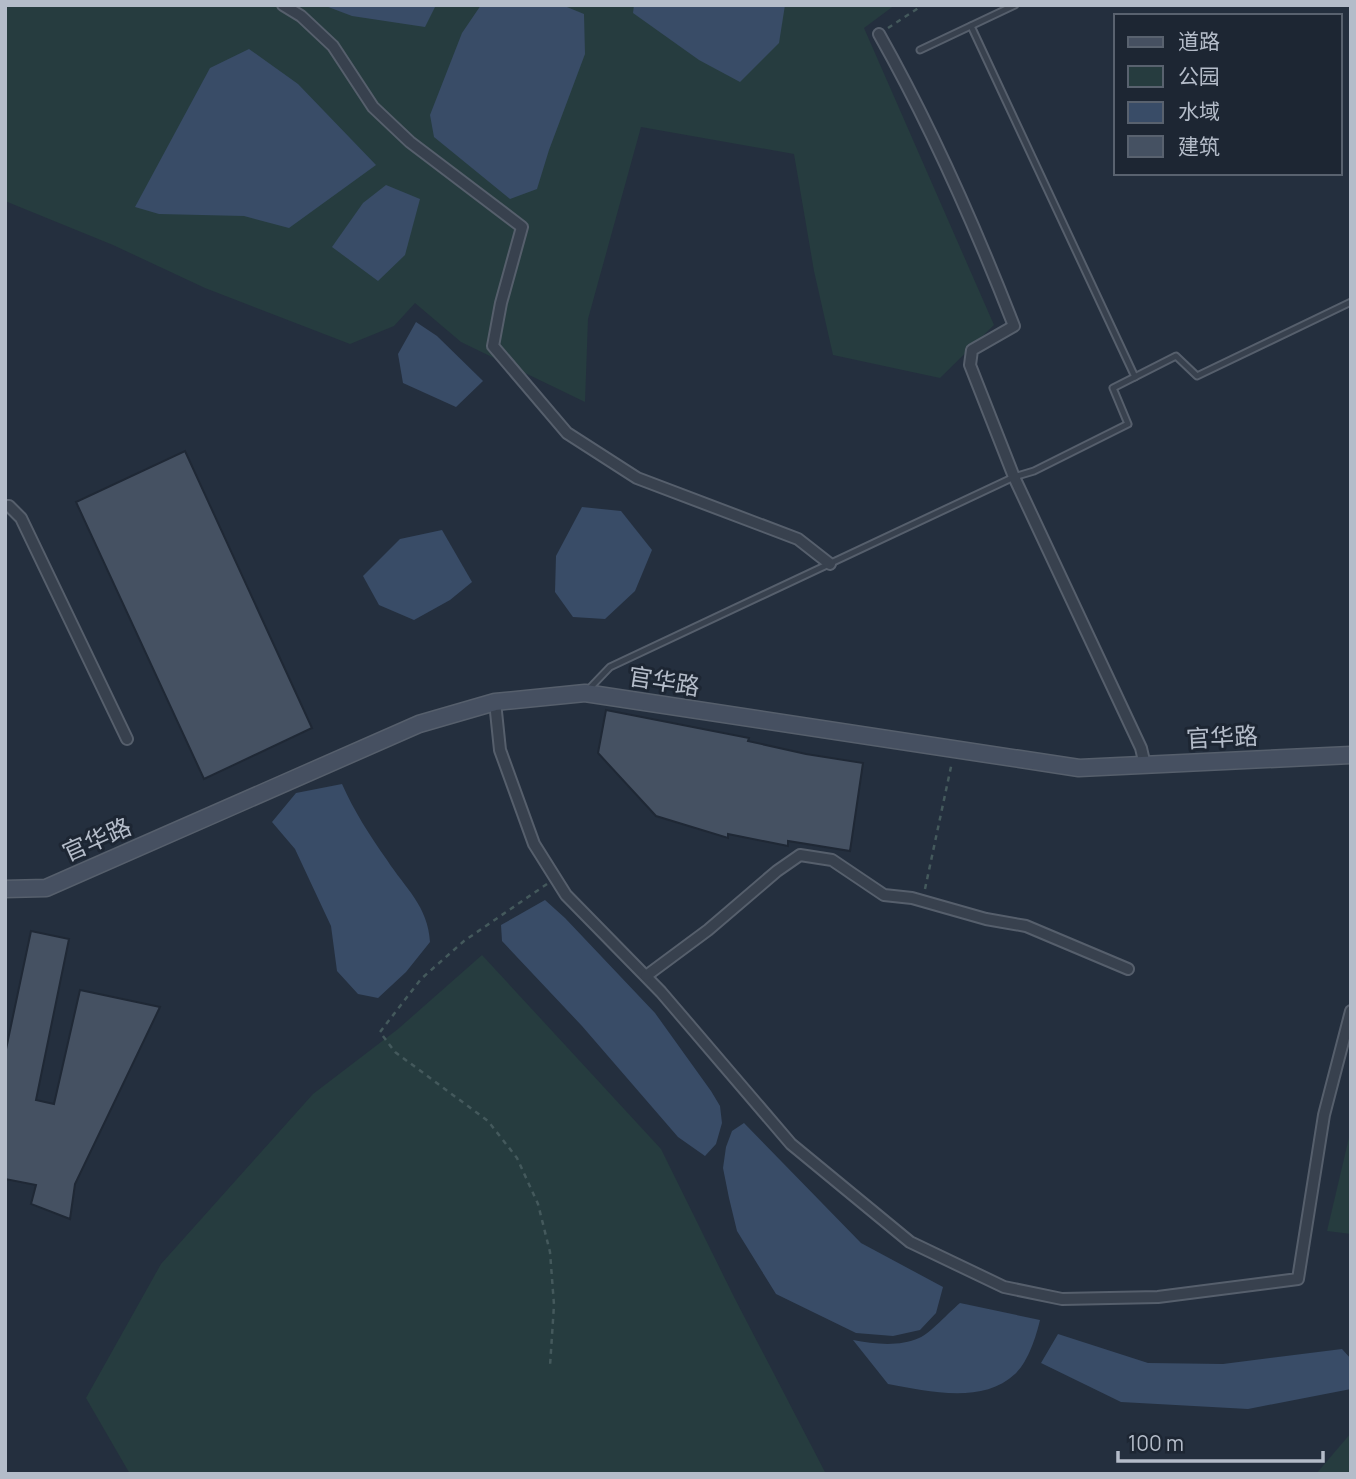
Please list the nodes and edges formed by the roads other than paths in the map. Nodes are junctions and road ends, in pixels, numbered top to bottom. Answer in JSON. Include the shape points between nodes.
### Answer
{"nodes":[{"id":1,"x":283,"y":5,"type":"edge"},
{"id":2,"x":1015,"y":5,"type":"edge"},
{"id":3,"x":971,"y":26,"type":"junction"},
{"id":4,"x":879,"y":34,"type":"road end"},
{"id":5,"x":920,"y":50,"type":"dead end"},
{"id":6,"x":1351,"y":302,"type":"edge"},
{"id":7,"x":1135,"y":377,"type":"junction"},
{"id":8,"x":1014,"y":477,"type":"junction"},
{"id":9,"x":5,"y":506,"type":"edge"},
{"id":10,"x":830,"y":564,"type":"junction"},
{"id":11,"x":584,"y":693,"type":"junction"},
{"id":12,"x":495,"y":702,"type":"junction"},
{"id":13,"x":127,"y":739,"type":"dead end"},
{"id":14,"x":1351,"y":755,"type":"edge"},
{"id":15,"x":1145,"y":765,"type":"junction"},
{"id":16,"x":5,"y":889,"type":"edge"},
{"id":17,"x":1129,"y":969,"type":"dead end"},
{"id":18,"x":646,"y":976,"type":"junction"},
{"id":19,"x":1351,"y":1011,"type":"edge"}],
"edges":[{"from":1,"to":10,"type":"street","via":[[333,47],[373,107],[401,134],[522,228],[493,346],[567,433],[637,478],[798,539]]},
{"from":2,"to":3,"type":"lane"},
{"from":3,"to":5,"type":"lane"},
{"from":3,"to":7,"type":"lane"},
{"from":4,"to":8,"type":"street","via":[[917,101],[977,230],[1014,326],[972,350],[970,365]]},
{"from":6,"to":7,"type":"lane","via":[[1197,376],[1176,356]]},
{"from":7,"to":8,"type":"lane","via":[[1113,388],[1128,424]]},
{"from":8,"to":10,"type":"lane"},
{"from":8,"to":15,"type":"street","via":[[1136,736]]},
{"from":9,"to":13,"type":"street","via":[[21,518]]},
{"from":10,"to":11,"type":"lane","via":[[610,667]]},
{"from":11,"to":12,"type":"main road","name":"官华路"},
{"from":11,"to":15,"type":"main road","name":"官华路","via":[[1079,768]]},
{"from":12,"to":16,"type":"main road","name":"官华路","via":[[419,724],[46,888]]},
{"from":12,"to":18,"type":"street","via":[[500,750],[534,844],[566,895]]},
{"from":14,"to":15,"type":"main road","name":"官华路"},
{"from":17,"to":18,"type":"street","via":[[1026,926],[884,895],[832,860],[800,855]]},
{"from":18,"to":19,"type":"street","via":[[790,1144],[911,1242],[1004,1287],[1062,1299],[1158,1297],[1297,1279],[1324,1115]]}]}
